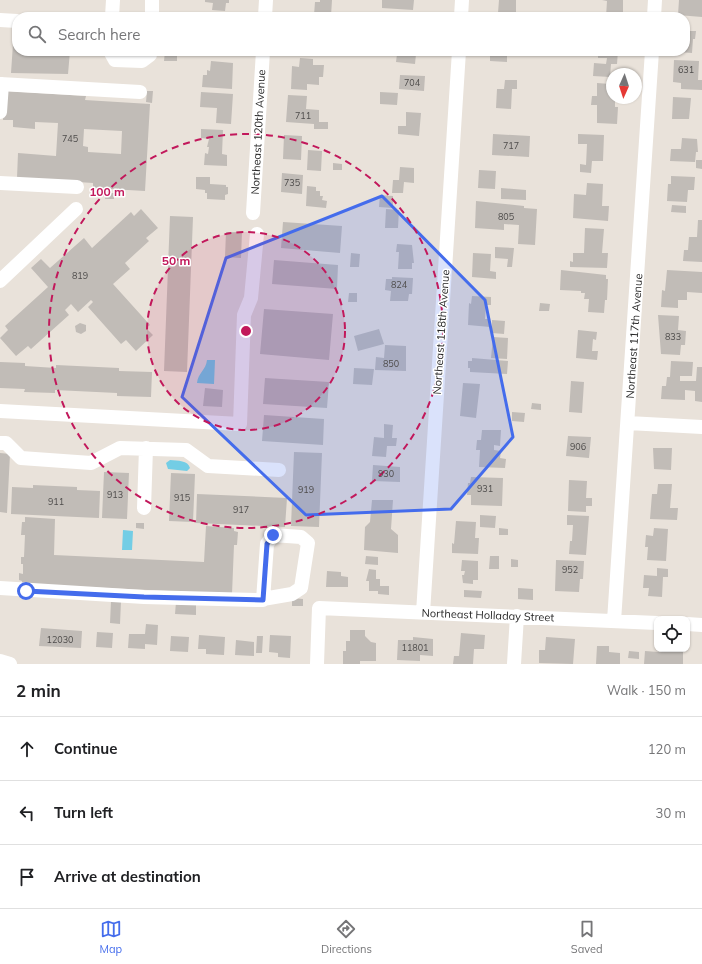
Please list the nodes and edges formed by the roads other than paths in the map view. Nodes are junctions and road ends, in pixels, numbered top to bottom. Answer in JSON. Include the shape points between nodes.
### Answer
{"nodes":[{"id":1,"x":113,"y":0,"type":"edge"},
{"id":2,"x":152,"y":0,"type":"edge"},
{"id":3,"x":266,"y":0,"type":"edge"},
{"id":4,"x":462,"y":0,"type":"edge"},
{"id":5,"x":655,"y":0,"type":"edge"},
{"id":6,"x":112,"y":12,"type":"edge"},
{"id":7,"x":152,"y":12,"type":"edge"},
{"id":8,"x":265,"y":12,"type":"edge"},
{"id":9,"x":461,"y":12,"type":"edge"},
{"id":10,"x":654,"y":12,"type":"edge"},
{"id":11,"x":0,"y":20,"type":"edge"},
{"id":12,"x":12,"y":20,"type":"edge"},
{"id":13,"x":112,"y":56,"type":"edge"},
{"id":14,"x":149,"y":56,"type":"edge"},
{"id":15,"x":263,"y":56,"type":"edge"},
{"id":16,"x":458,"y":56,"type":"edge"},
{"id":17,"x":652,"y":56,"type":"edge"},
{"id":18,"x":1,"y":84,"type":"edge"},
{"id":19,"x":140,"y":92,"type":"dead end"},
{"id":20,"x":0,"y":112,"type":"edge"},
{"id":21,"x":0,"y":183,"type":"edge"},
{"id":22,"x":77,"y":188,"type":"dead end"},
{"id":23,"x":76,"y":209,"type":"dead end"},
{"id":24,"x":253,"y":213,"type":"dead end"},
{"id":25,"x":257,"y":234,"type":"dead end"},
{"id":26,"x":0,"y":281,"type":"edge"},
{"id":27,"x":0,"y":411,"type":"edge"},
{"id":28,"x":628,"y":423,"type":"junction"},
{"id":29,"x":702,"y":426,"type":"edge"},
{"id":30,"x":0,"y":443,"type":"edge"},
{"id":31,"x":146,"y":448,"type":"junction"},
{"id":32,"x":279,"y":470,"type":"dead end"},
{"id":33,"x":144,"y":508,"type":"dead end"},
{"id":34,"x":0,"y":588,"type":"edge"},
{"id":35,"x":263,"y":600,"type":"junction"},
{"id":36,"x":423,"y":613,"type":"junction"},
{"id":37,"x":517,"y":616,"type":"junction"},
{"id":38,"x":614,"y":621,"type":"junction"},
{"id":39,"x":654,"y":623,"type":"edge"},
{"id":40,"x":690,"y":624,"type":"edge"},
{"id":41,"x":702,"y":625,"type":"edge"},
{"id":42,"x":0,"y":661,"type":"edge"},
{"id":43,"x":10,"y":664,"type":"edge"},
{"id":44,"x":317,"y":664,"type":"edge"},
{"id":45,"x":514,"y":664,"type":"edge"}],
"edges":[{"from":1,"to":6,"type":"street"},
{"from":2,"to":7,"type":"street"},
{"from":3,"to":8,"type":"street"},
{"from":4,"to":9,"type":"street"},
{"from":5,"to":10,"type":"street"},
{"from":11,"to":12,"type":"street"},
{"from":13,"to":14,"type":"street","via":[[114,60],[142,61]]},
{"from":15,"to":24,"type":"street","name":"Northeast 120th Avenue"},
{"from":16,"to":36,"type":"street","name":"Northeast 118th Avenue"},
{"from":17,"to":28,"type":"street","name":"Northeast 117th Avenue"},
{"from":18,"to":19,"type":"street"},
{"from":18,"to":20,"type":"street"},
{"from":21,"to":22,"type":"street"},
{"from":23,"to":26,"type":"street"},
{"from":25,"to":27,"type":"street","via":[[251,298],[244,315],[240,424]]},
{"from":28,"to":29,"type":"street"},
{"from":28,"to":38,"type":"street","name":"Northeast 117th Avenue"},
{"from":30,"to":31,"type":"street","via":[[6,443],[21,458],[91,463],[120,448]]},
{"from":31,"to":32,"type":"street","via":[[186,450],[208,466]]},
{"from":31,"to":33,"type":"street"},
{"from":34,"to":35,"type":"street","via":[[144,597]]},
{"from":35,"to":35,"type":"street","via":[[267,544],[273,535],[301,537],[308,543],[300,588],[292,594]]},
{"from":36,"to":37,"type":"street","name":"Northeast Holladay Street"},
{"from":36,"to":44,"type":"street","name":"Northeast Holladay Street","via":[[320,608]]},
{"from":37,"to":38,"type":"street","name":"Northeast Holladay Street"},
{"from":37,"to":45,"type":"street"},
{"from":38,"to":39,"type":"street","name":"Northeast Holladay Street"},
{"from":40,"to":41,"type":"street"},
{"from":42,"to":43,"type":"street"}]}
